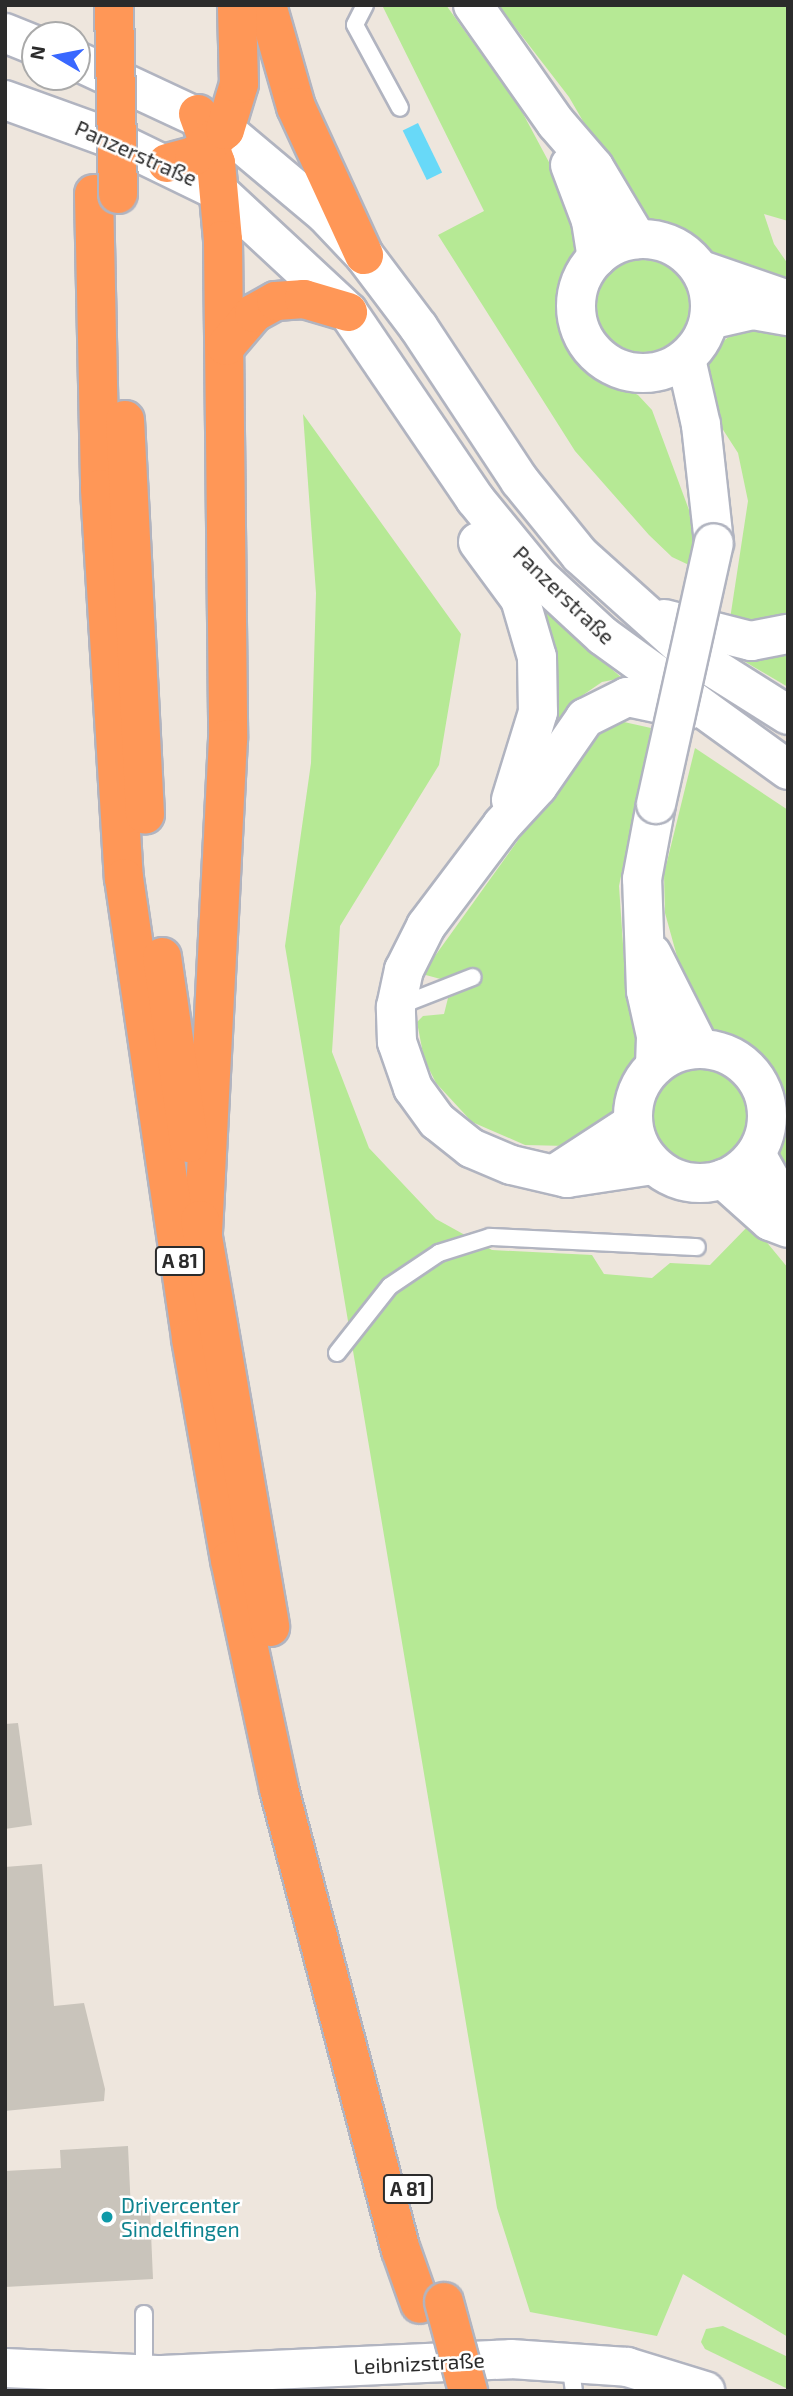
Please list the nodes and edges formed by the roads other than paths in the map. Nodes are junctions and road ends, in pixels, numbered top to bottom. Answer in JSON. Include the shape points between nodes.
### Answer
{"nodes":[{"id":1,"x":91,"y":5,"type":"edge"},
{"id":2,"x":114,"y":5,"type":"edge"},
{"id":3,"x":237,"y":5,"type":"edge"},
{"id":4,"x":267,"y":5,"type":"edge"},
{"id":5,"x":365,"y":5,"type":"edge"},
{"id":6,"x":473,"y":5,"type":"edge"},
{"id":7,"x":91,"y":68,"type":"edge"},
{"id":8,"x":5,"y":100,"type":"edge"},
{"id":9,"x":400,"y":108,"type":"dead end"},
{"id":10,"x":556,"y":123,"type":"junction"},
{"id":11,"x":211,"y":130,"type":"junction"},
{"id":12,"x":167,"y":163,"type":"junction"},
{"id":13,"x":218,"y":191,"type":"junction"},
{"id":14,"x":106,"y":194,"type":"junction"},
{"id":15,"x":636,"y":239,"type":"junction"},
{"id":16,"x":364,"y":255,"type":"junction"},
{"id":17,"x":597,"y":258,"type":"junction"},
{"id":18,"x":701,"y":270,"type":"junction"},
{"id":19,"x":788,"y":300,"type":"edge"},
{"id":20,"x":348,"y":312,"type":"junction"},
{"id":21,"x":788,"y":316,"type":"edge"},
{"id":22,"x":709,"y":320,"type":"junction"},
{"id":23,"x":226,"y":346,"type":"junction"},
{"id":24,"x":686,"y":359,"type":"junction"},
{"id":25,"x":645,"y":373,"type":"junction"},
{"id":26,"x":450,"y":461,"type":"junction"},
{"id":27,"x":708,"y":480,"type":"junction"},
{"id":28,"x":642,"y":612,"type":"junction"},
{"id":29,"x":788,"y":634,"type":"edge"},
{"id":30,"x":788,"y":715,"type":"edge"},
{"id":31,"x":732,"y":733,"type":"junction"},
{"id":32,"x":788,"y":770,"type":"edge"},
{"id":33,"x":502,"y":825,"type":"junction"},
{"id":34,"x":647,"y":946,"type":"junction"},
{"id":35,"x":473,"y":977,"type":"dead end"},
{"id":36,"x":396,"y":1007,"type":"junction"},
{"id":37,"x":700,"y":1049,"type":"junction"},
{"id":38,"x":655,"y":1066,"type":"junction"},
{"id":39,"x":633,"y":1123,"type":"junction"},
{"id":40,"x":756,"y":1154,"type":"junction"},
{"id":41,"x":653,"y":1165,"type":"junction"},
{"id":42,"x":554,"y":1175,"type":"junction"},
{"id":43,"x":723,"y":1179,"type":"junction"},
{"id":44,"x":788,"y":1211,"type":"edge"},
{"id":45,"x":788,"y":1228,"type":"edge"},
{"id":46,"x":203,"y":1236,"type":"junction"},
{"id":47,"x":696,"y":1247,"type":"dead end"},
{"id":48,"x":337,"y":1353,"type":"dead end"},
{"id":49,"x":432,"y":2303,"type":"junction"},
{"id":50,"x":144,"y":2314,"type":"dead end"},
{"id":51,"x":5,"y":2368,"type":"edge"},
{"id":52,"x":137,"y":2375,"type":"junction"},
{"id":53,"x":572,"y":2376,"type":"edge"},
{"id":54,"x":266,"y":2381,"type":"edge"},
{"id":55,"x":85,"y":2391,"type":"edge"},
{"id":56,"x":444,"y":2391,"type":"edge"},
{"id":57,"x":468,"y":2391,"type":"edge"},
{"id":58,"x":705,"y":2391,"type":"edge"}],
"edges":[{"from":1,"to":14,"type":"highway","number":"A 81"},
{"from":2,"to":14,"type":"highway","number":"A 81","bridge":true},
{"from":3,"to":11,"type":"highway","via":[[239,84]]},
{"from":4,"to":16,"type":"highway","via":[[296,107]]},
{"from":5,"to":9,"type":"lane","via":[[355,24]]},
{"from":6,"to":10,"type":"main road"},
{"from":7,"to":11,"type":"main road"},
{"from":8,"to":12,"type":"main road","name":"Panzerstraße"},
{"from":10,"to":15,"type":"main road","via":[[594,167]]},
{"from":10,"to":17,"type":"main road","via":[[591,221]]},
{"from":11,"to":12,"type":"highway"},
{"from":11,"to":13,"type":"highway"},
{"from":11,"to":16,"type":"main road","via":[[275,168]]},
{"from":12,"to":13,"type":"main road","name":"Panzerstraße"},
{"from":13,"to":20,"type":"main road","name":"Panzerstraße"},
{"from":13,"to":23,"type":"highway"},
{"from":14,"to":46,"type":"highway","number":"A 81","via":[[150,878]]},
{"from":14,"to":49,"type":"highway","number":"A 81","via":[[100,489],[124,878],[191,1339],[230,1560],[279,1789],[401,2250]]},
{"from":15,"to":17,"type":"main road","via":[[615,245]]},
{"from":15,"to":18,"type":"main road","via":[[673,246]]},
{"from":16,"to":28,"type":"main road","via":[[455,379],[520,481],[580,555]]},
{"from":17,"to":25,"type":"main road","via":[[579,288],[579,324],[596,354],[611,365]]},
{"from":18,"to":19,"type":"main road"},
{"from":18,"to":22,"type":"main road","via":[[710,294]]},
{"from":20,"to":23,"type":"highway","via":[[304,299],[276,301],[254,313]]},
{"from":20,"to":26,"type":"main road","name":"Panzerstraße"},
{"from":21,"to":22,"type":"main road","via":[[753,310]]},
{"from":22,"to":24,"type":"main road","via":[[705,334]]},
{"from":23,"to":46,"type":"highway","via":[[228,739]]},
{"from":24,"to":25,"type":"main road"},
{"from":24,"to":27,"type":"main road"},
{"from":25,"to":27,"type":"main road","via":[[662,393]]},
{"from":26,"to":31,"type":"main road","name":"Panzerstraße","via":[[538,576],[603,636]]},
{"from":26,"to":33,"type":"main road","via":[[476,538],[520,599],[537,657],[538,712],[529,752]]},
{"from":27,"to":34,"type":"main road","bridge":true,"via":[[714,543],[643,859]]},
{"from":28,"to":29,"type":"main road","via":[[738,639],[768,640]]},
{"from":28,"to":30,"type":"main road","via":[[688,652]]},
{"from":31,"to":32,"type":"main road","name":"Panzerstraße"},
{"from":31,"to":33,"type":"main road","via":[[670,703],[642,697],[613,701],[584,718],[538,786]]},
{"from":33,"to":36,"type":"main road","via":[[415,944]]},
{"from":34,"to":37,"type":"main road"},
{"from":34,"to":38,"type":"main road","via":[[646,991],[656,1036]]},
{"from":35,"to":36,"type":"lane"},
{"from":36,"to":42,"type":"main road","via":[[404,1066],[437,1121],[471,1149]]},
{"from":37,"to":38,"type":"main road","via":[[678,1052]]},
{"from":37,"to":40,"type":"main road","via":[[728,1055],[760,1084],[766,1127]]},
{"from":38,"to":39,"type":"main road","via":[[634,1101]]},
{"from":39,"to":41,"type":"main road","via":[[639,1146]]},
{"from":39,"to":42,"type":"main road"},
{"from":40,"to":43,"type":"main road","via":[[740,1171]]},
{"from":40,"to":44,"type":"main road"},
{"from":41,"to":42,"type":"main road","via":[[583,1179]]},
{"from":41,"to":43,"type":"main road","via":[[672,1178],[695,1184]]},
{"from":43,"to":45,"type":"main road","via":[[770,1221]]},
{"from":46,"to":49,"type":"highway","number":"A 81","via":[[267,1609],[306,1802]]},
{"from":47,"to":48,"type":"lane","via":[[490,1237],[439,1253],[390,1286]]},
{"from":49,"to":56,"type":"highway","number":"A 81"},
{"from":49,"to":57,"type":"highway","number":"A 81","bridge":true},
{"from":50,"to":52,"type":"lane"},
{"from":51,"to":52,"type":"main road","name":"Leibnizstraße"},
{"from":52,"to":54,"type":"main road","name":"Leibnizstraße"},
{"from":52,"to":55,"type":"main road","name":"Leibnizstraße"},
{"from":53,"to":54,"type":"main road","name":"Leibnizstraße","via":[[511,2359]]},
{"from":53,"to":58,"type":"main road","name":"Leibnizstraße","via":[[627,2367]]}]}
